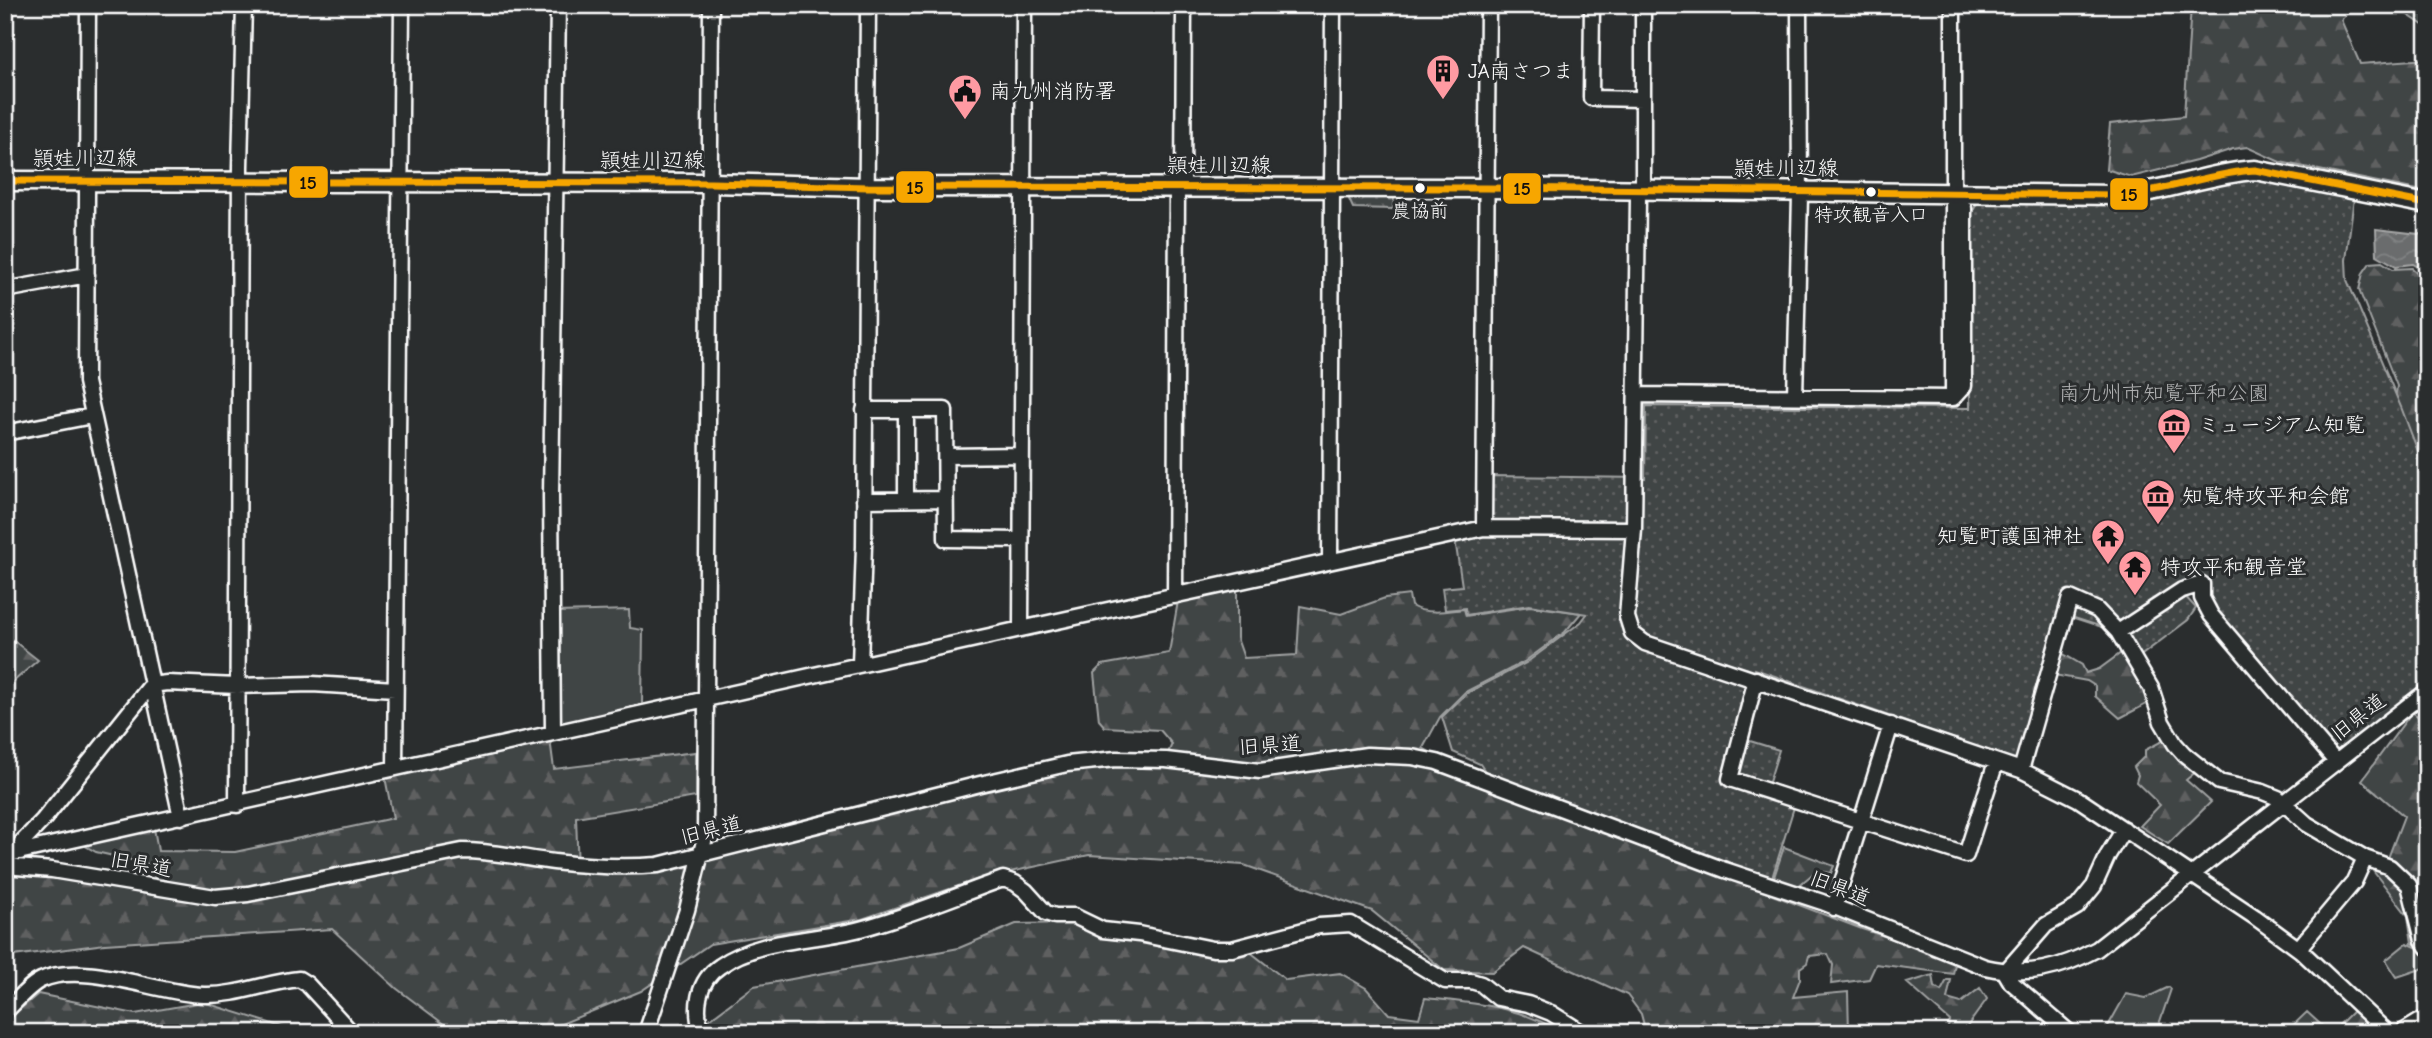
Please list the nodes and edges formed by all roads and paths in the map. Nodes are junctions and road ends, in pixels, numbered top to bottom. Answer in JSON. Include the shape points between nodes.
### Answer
{"nodes":[{"id":1,"x":88,"y":5,"type":"edge"},
{"id":2,"x":244,"y":5,"type":"edge"},
{"id":3,"x":401,"y":5,"type":"edge"},
{"id":4,"x":558,"y":5,"type":"edge"},
{"id":5,"x":711,"y":5,"type":"edge"},
{"id":6,"x":868,"y":5,"type":"edge"},
{"id":7,"x":1024,"y":5,"type":"edge"},
{"id":8,"x":1184,"y":5,"type":"edge"},
{"id":9,"x":1333,"y":5,"type":"edge"},
{"id":10,"x":1488,"y":5,"type":"edge"},
{"id":11,"x":1592,"y":5,"type":"edge"},
{"id":12,"x":1643,"y":5,"type":"edge"},
{"id":13,"x":1799,"y":5,"type":"edge"},
{"id":14,"x":1953,"y":5,"type":"edge"},
{"id":15,"x":1642,"y":99,"type":"junction"},
{"id":16,"x":5,"y":181,"type":"edge"},
{"id":17,"x":88,"y":181,"type":"junction"},
{"id":18,"x":242,"y":182,"type":"junction"},
{"id":19,"x":399,"y":183,"type":"junction"},
{"id":20,"x":556,"y":183,"type":"junction"},
{"id":21,"x":711,"y":183,"type":"junction"},
{"id":22,"x":1023,"y":186,"type":"junction"},
{"id":23,"x":868,"y":187,"type":"junction"},
{"id":24,"x":1180,"y":188,"type":"junction"},
{"id":25,"x":1332,"y":188,"type":"junction"},
{"id":26,"x":1486,"y":188,"type":"junction"},
{"id":27,"x":1640,"y":190,"type":"junction"},
{"id":28,"x":1800,"y":191,"type":"junction"},
{"id":29,"x":1952,"y":193,"type":"junction"},
{"id":30,"x":2427,"y":204,"type":"edge"},
{"id":31,"x":87,"y":275,"type":"junction"},
{"id":32,"x":5,"y":290,"type":"edge"},
{"id":33,"x":1637,"y":395,"type":"junction"},
{"id":34,"x":1796,"y":396,"type":"junction"},
{"id":35,"x":864,"y":410,"type":"junction"},
{"id":36,"x":906,"y":410,"type":"junction"},
{"id":37,"x":92,"y":416,"type":"junction"},
{"id":38,"x":5,"y":433,"type":"edge"},
{"id":39,"x":1021,"y":455,"type":"junction"},
{"id":40,"x":946,"y":456,"type":"junction"},
{"id":41,"x":906,"y":499,"type":"junction"},
{"id":42,"x":945,"y":499,"type":"junction"},
{"id":43,"x":864,"y":500,"type":"junction"},
{"id":44,"x":1484,"y":528,"type":"junction"},
{"id":45,"x":1634,"y":529,"type":"junction"},
{"id":46,"x":1021,"y":540,"type":"junction"},
{"id":47,"x":1330,"y":561,"type":"junction"},
{"id":48,"x":1175,"y":596,"type":"junction"},
{"id":49,"x":1021,"y":629,"type":"junction"},
{"id":50,"x":2118,"y":632,"type":"junction"},
{"id":51,"x":860,"y":664,"type":"junction"},
{"id":52,"x":1756,"y":680,"type":"junction"},
{"id":53,"x":151,"y":685,"type":"junction"},
{"id":54,"x":237,"y":686,"type":"junction"},
{"id":55,"x":394,"y":689,"type":"junction"},
{"id":56,"x":2427,"y":691,"type":"edge"},
{"id":57,"x":706,"y":698,"type":"junction"},
{"id":58,"x":1891,"y":725,"type":"junction"},
{"id":59,"x":553,"y":733,"type":"junction"},
{"id":60,"x":1996,"y":762,"type":"junction"},
{"id":61,"x":2336,"y":762,"type":"junction"},
{"id":62,"x":395,"y":768,"type":"junction"},
{"id":63,"x":2021,"y":770,"type":"junction"},
{"id":64,"x":2284,"y":803,"type":"junction"},
{"id":65,"x":237,"y":805,"type":"junction"},
{"id":66,"x":181,"y":817,"type":"junction"},
{"id":67,"x":1860,"y":822,"type":"junction"},
{"id":68,"x":2124,"y":829,"type":"junction"},
{"id":69,"x":13,"y":853,"type":"edge"},
{"id":70,"x":701,"y":854,"type":"junction"},
{"id":71,"x":2365,"y":858,"type":"junction"},
{"id":72,"x":5,"y":866,"type":"edge"},
{"id":73,"x":2193,"y":875,"type":"junction"},
{"id":74,"x":1834,"y":908,"type":"junction"},
{"id":75,"x":2427,"y":947,"type":"edge"},
{"id":76,"x":2300,"y":950,"type":"junction"},
{"id":77,"x":2005,"y":972,"type":"junction"},
{"id":78,"x":5,"y":1012,"type":"edge"},
{"id":79,"x":2427,"y":1017,"type":"edge"},
{"id":80,"x":352,"y":1033,"type":"edge"},
{"id":81,"x":646,"y":1033,"type":"edge"},
{"id":82,"x":702,"y":1033,"type":"edge"},
{"id":83,"x":1583,"y":1033,"type":"edge"},
{"id":84,"x":2070,"y":1033,"type":"edge"},
{"id":85,"x":2388,"y":1033,"type":"edge"},
{"id":86,"x":2401,"y":1033,"type":"edge"}],
"edges":[{"from":1,"to":17,"type":"street"},
{"from":2,"to":18,"type":"street"},
{"from":3,"to":19,"type":"street"},
{"from":4,"to":20,"type":"street"},
{"from":5,"to":21,"type":"street"},
{"from":6,"to":23,"type":"street"},
{"from":7,"to":22,"type":"street"},
{"from":8,"to":24,"type":"street"},
{"from":9,"to":25,"type":"street"},
{"from":10,"to":26,"type":"street"},
{"from":11,"to":15,"type":"street","via":[[1591,98]]},
{"from":12,"to":15,"type":"street"},
{"from":13,"to":28,"type":"street"},
{"from":14,"to":29,"type":"street"},
{"from":15,"to":27,"type":"street"},
{"from":16,"to":17,"type":"main road","name":"頴娃川辺線"},
{"from":17,"to":18,"type":"main road","name":"頴娃川辺線"},
{"from":17,"to":31,"type":"street"},
{"from":18,"to":19,"type":"main road","name":"頴娃川辺線"},
{"from":18,"to":54,"type":"street"},
{"from":19,"to":20,"type":"main road","name":"頴娃川辺線"},
{"from":19,"to":55,"type":"street"},
{"from":20,"to":21,"type":"main road","name":"頴娃川辺線"},
{"from":20,"to":59,"type":"street"},
{"from":21,"to":23,"type":"main road","name":"頴娃川辺線"},
{"from":21,"to":57,"type":"street"},
{"from":22,"to":23,"type":"main road","name":"頴娃川辺線"},
{"from":22,"to":24,"type":"main road","name":"頴娃川辺線"},
{"from":22,"to":39,"type":"street"},
{"from":23,"to":35,"type":"street"},
{"from":24,"to":25,"type":"main road","name":"頴娃川辺線"},
{"from":24,"to":48,"type":"street"},
{"from":25,"to":26,"type":"main road","name":"頴娃川辺線"},
{"from":25,"to":47,"type":"street"},
{"from":26,"to":27,"type":"main road","name":"頴娃川辺線"},
{"from":26,"to":44,"type":"street"},
{"from":27,"to":28,"type":"main road","name":"頴娃川辺線"},
{"from":27,"to":33,"type":"street"},
{"from":28,"to":29,"type":"main road","name":"頴娃川辺線"},
{"from":28,"to":34,"type":"street"},
{"from":29,"to":30,"type":"main road","name":"頴娃川辺線","via":[[2138,194],[2255,170]]},
{"from":29,"to":34,"type":"street","via":[[1964,208],[1964,386],[1953,398]]},
{"from":31,"to":32,"type":"street"},
{"from":31,"to":37,"type":"street","via":[[86,382]]},
{"from":33,"to":34,"type":"street"},
{"from":33,"to":45,"type":"street"},
{"from":35,"to":36,"type":"street"},
{"from":35,"to":43,"type":"street"},
{"from":36,"to":40,"type":"street","via":[[945,410]]},
{"from":36,"to":41,"type":"street"},
{"from":37,"to":38,"type":"street"},
{"from":37,"to":53,"type":"street"},
{"from":39,"to":40,"type":"street"},
{"from":39,"to":46,"type":"street"},
{"from":40,"to":42,"type":"street"},
{"from":41,"to":42,"type":"street"},
{"from":41,"to":43,"type":"street"},
{"from":42,"to":46,"type":"street","via":[[946,539]]},
{"from":43,"to":51,"type":"street"},
{"from":44,"to":45,"type":"street"},
{"from":44,"to":47,"type":"street"},
{"from":45,"to":52,"type":"street","via":[[1627,617],[1632,632],[1645,643]]},
{"from":46,"to":49,"type":"street"},
{"from":47,"to":48,"type":"street"},
{"from":48,"to":49,"type":"street"},
{"from":49,"to":51,"type":"street"},
{"from":50,"to":61,"type":"street","via":[[2182,590],[2202,584],[2202,598],[2211,615]]},
{"from":50,"to":63,"type":"street","via":[[2097,610],[2070,598]]},
{"from":50,"to":64,"type":"street","via":[[2151,688],[2162,722],[2184,754],[2218,782],[2263,792]]},
{"from":51,"to":57,"type":"street"},
{"from":52,"to":58,"type":"street"},
{"from":52,"to":67,"type":"street","via":[[1730,779]]},
{"from":53,"to":54,"type":"street"},
{"from":53,"to":66,"type":"street"},
{"from":53,"to":69,"type":"street"},
{"from":54,"to":55,"type":"street"},
{"from":54,"to":65,"type":"street"},
{"from":55,"to":62,"type":"street"},
{"from":56,"to":61,"type":"street","name":"旧県道"},
{"from":57,"to":59,"type":"street"},
{"from":57,"to":70,"type":"street","via":[[706,811]]},
{"from":58,"to":60,"type":"street"},
{"from":58,"to":67,"type":"street"},
{"from":59,"to":62,"type":"street"},
{"from":60,"to":63,"type":"street"},
{"from":60,"to":67,"type":"street","via":[[1966,855]]},
{"from":61,"to":64,"type":"street","name":"旧県道"},
{"from":62,"to":65,"type":"street"},
{"from":63,"to":68,"type":"street","via":[[2070,794]]},
{"from":64,"to":71,"type":"street","via":[[2307,824]]},
{"from":64,"to":73,"type":"street","name":"旧県道"},
{"from":65,"to":66,"type":"street"},
{"from":66,"to":69,"type":"street"},
{"from":67,"to":74,"type":"street"},
{"from":68,"to":73,"type":"street"},
{"from":68,"to":77,"type":"street","via":[[2094,886],[2077,907],[2046,925]]},
{"from":70,"to":72,"type":"street","name":"旧県道","via":[[621,868],[462,851],[215,897]]},
{"from":70,"to":74,"type":"street","name":"旧県道","via":[[1067,764],[1166,760],[1261,771],[1367,755],[1412,757],[1437,762]]},
{"from":70,"to":81,"type":"street"},
{"from":71,"to":75,"type":"street","via":[[2390,867],[2409,885]]},
{"from":71,"to":76,"type":"street","via":[[2354,882]]},
{"from":73,"to":76,"type":"street"},
{"from":73,"to":77,"type":"street","name":"旧県道","via":[[2079,959],[2043,970]]},
{"from":74,"to":77,"type":"street","name":"旧県道"},
{"from":76,"to":85,"type":"street"},
{"from":77,"to":84,"type":"street"},
{"from":78,"to":80,"type":"street","via":[[38,981],[60,974],[201,995],[299,979]]},
{"from":79,"to":86,"type":"street"},
{"from":82,"to":83,"type":"street","via":[[696,1014],[703,987],[720,965],[780,943],[859,930],[1003,879],[1026,891],[1046,913],[1074,916],[1103,930],[1213,949],[1232,949],[1319,926],[1351,924],[1445,981],[1481,984],[1498,998],[1551,1013]]}]}
